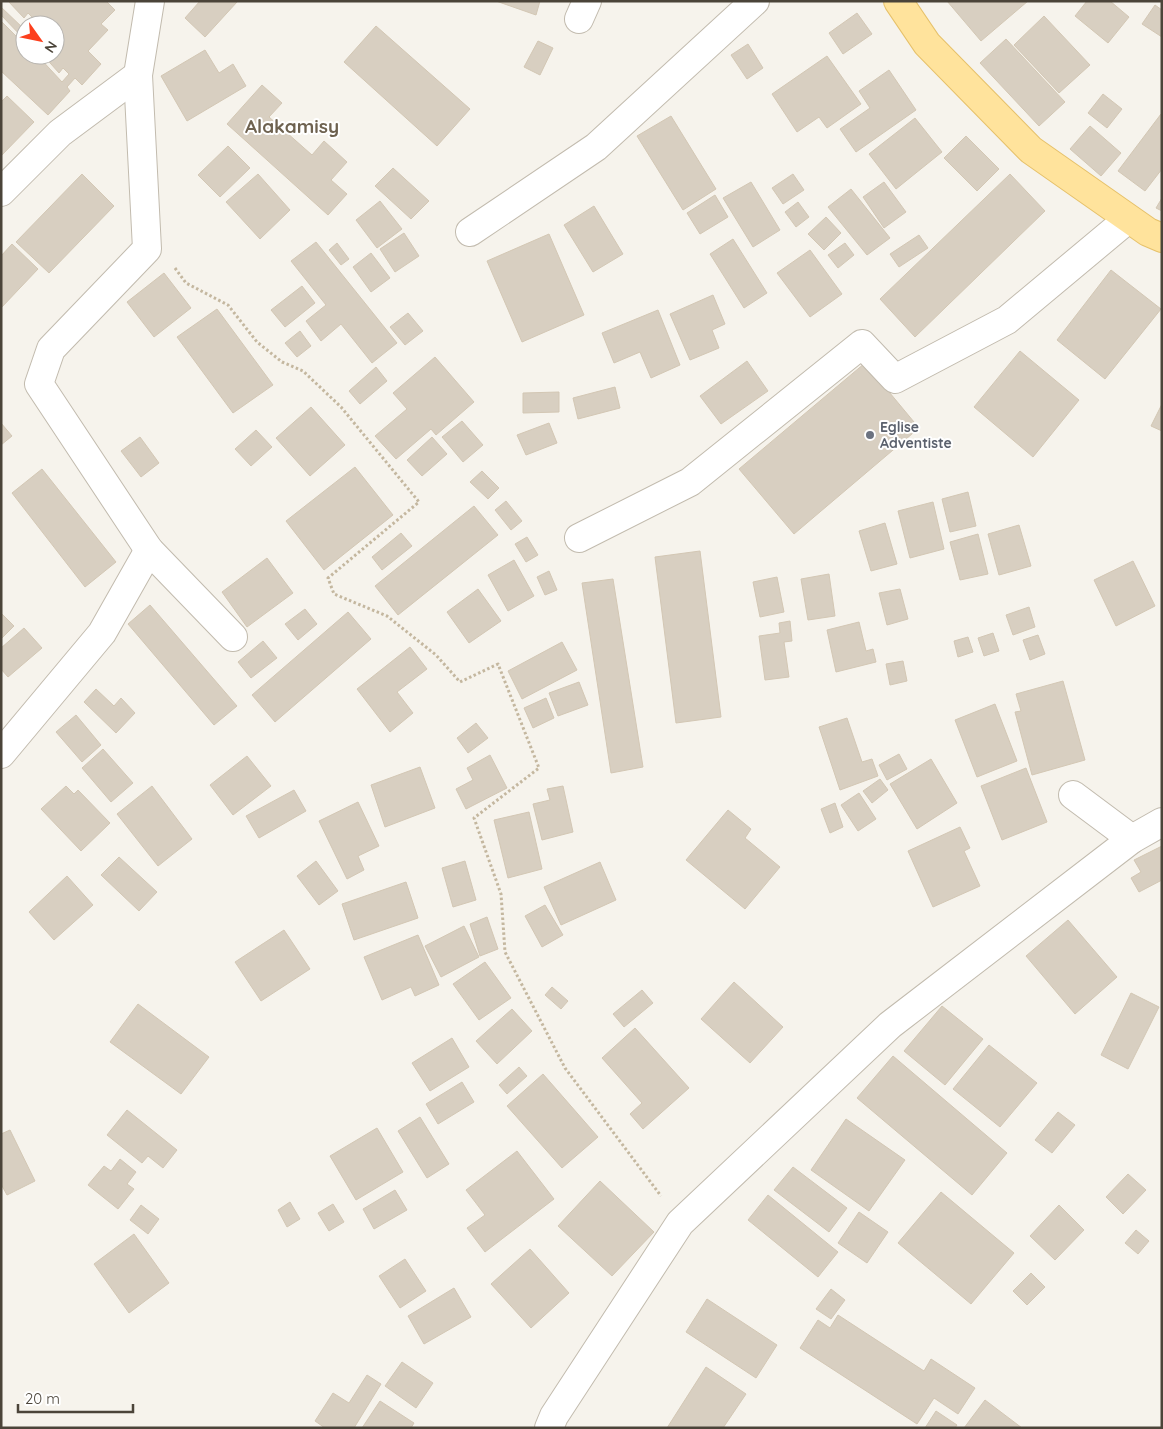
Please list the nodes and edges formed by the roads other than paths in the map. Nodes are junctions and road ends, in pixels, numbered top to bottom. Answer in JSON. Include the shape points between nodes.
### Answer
{"nodes":[{"id":1,"x":150,"y":1,"type":"edge"},
{"id":2,"x":755,"y":1,"type":"edge"},
{"id":3,"x":898,"y":1,"type":"edge"},
{"id":4,"x":138,"y":75,"type":"junction"},
{"id":5,"x":1,"y":192,"type":"edge"},
{"id":6,"x":1128,"y":219,"type":"junction"},
{"id":7,"x":470,"y":232,"type":"dead end"},
{"id":8,"x":1162,"y":238,"type":"edge"},
{"id":9,"x":579,"y":538,"type":"dead end"},
{"id":10,"x":149,"y":550,"type":"junction"},
{"id":11,"x":234,"y":637,"type":"dead end"},
{"id":12,"x":1,"y":754,"type":"edge"},
{"id":13,"x":1073,"y":794,"type":"dead end"},
{"id":14,"x":1162,"y":822,"type":"edge"},
{"id":15,"x":1132,"y":840,"type":"junction"},
{"id":16,"x":550,"y":1428,"type":"edge"}],
"edges":[{"from":1,"to":4,"type":"street"},
{"from":2,"to":7,"type":"street","via":[[596,147]]},
{"from":3,"to":6,"type":"main road","via":[[927,44],[1032,150]]},
{"from":4,"to":5,"type":"street","via":[[60,133]]},
{"from":4,"to":10,"type":"street","via":[[147,249],[51,348],[39,384]]},
{"from":6,"to":8,"type":"main road"},
{"from":6,"to":9,"type":"street","via":[[1006,320],[895,379],[862,344],[690,482]]},
{"from":10,"to":11,"type":"street"},
{"from":10,"to":12,"type":"street","via":[[102,633]]},
{"from":13,"to":15,"type":"street"},
{"from":14,"to":15,"type":"street"},
{"from":15,"to":16,"type":"street","via":[[890,1025],[680,1223],[554,1416]]}]}
